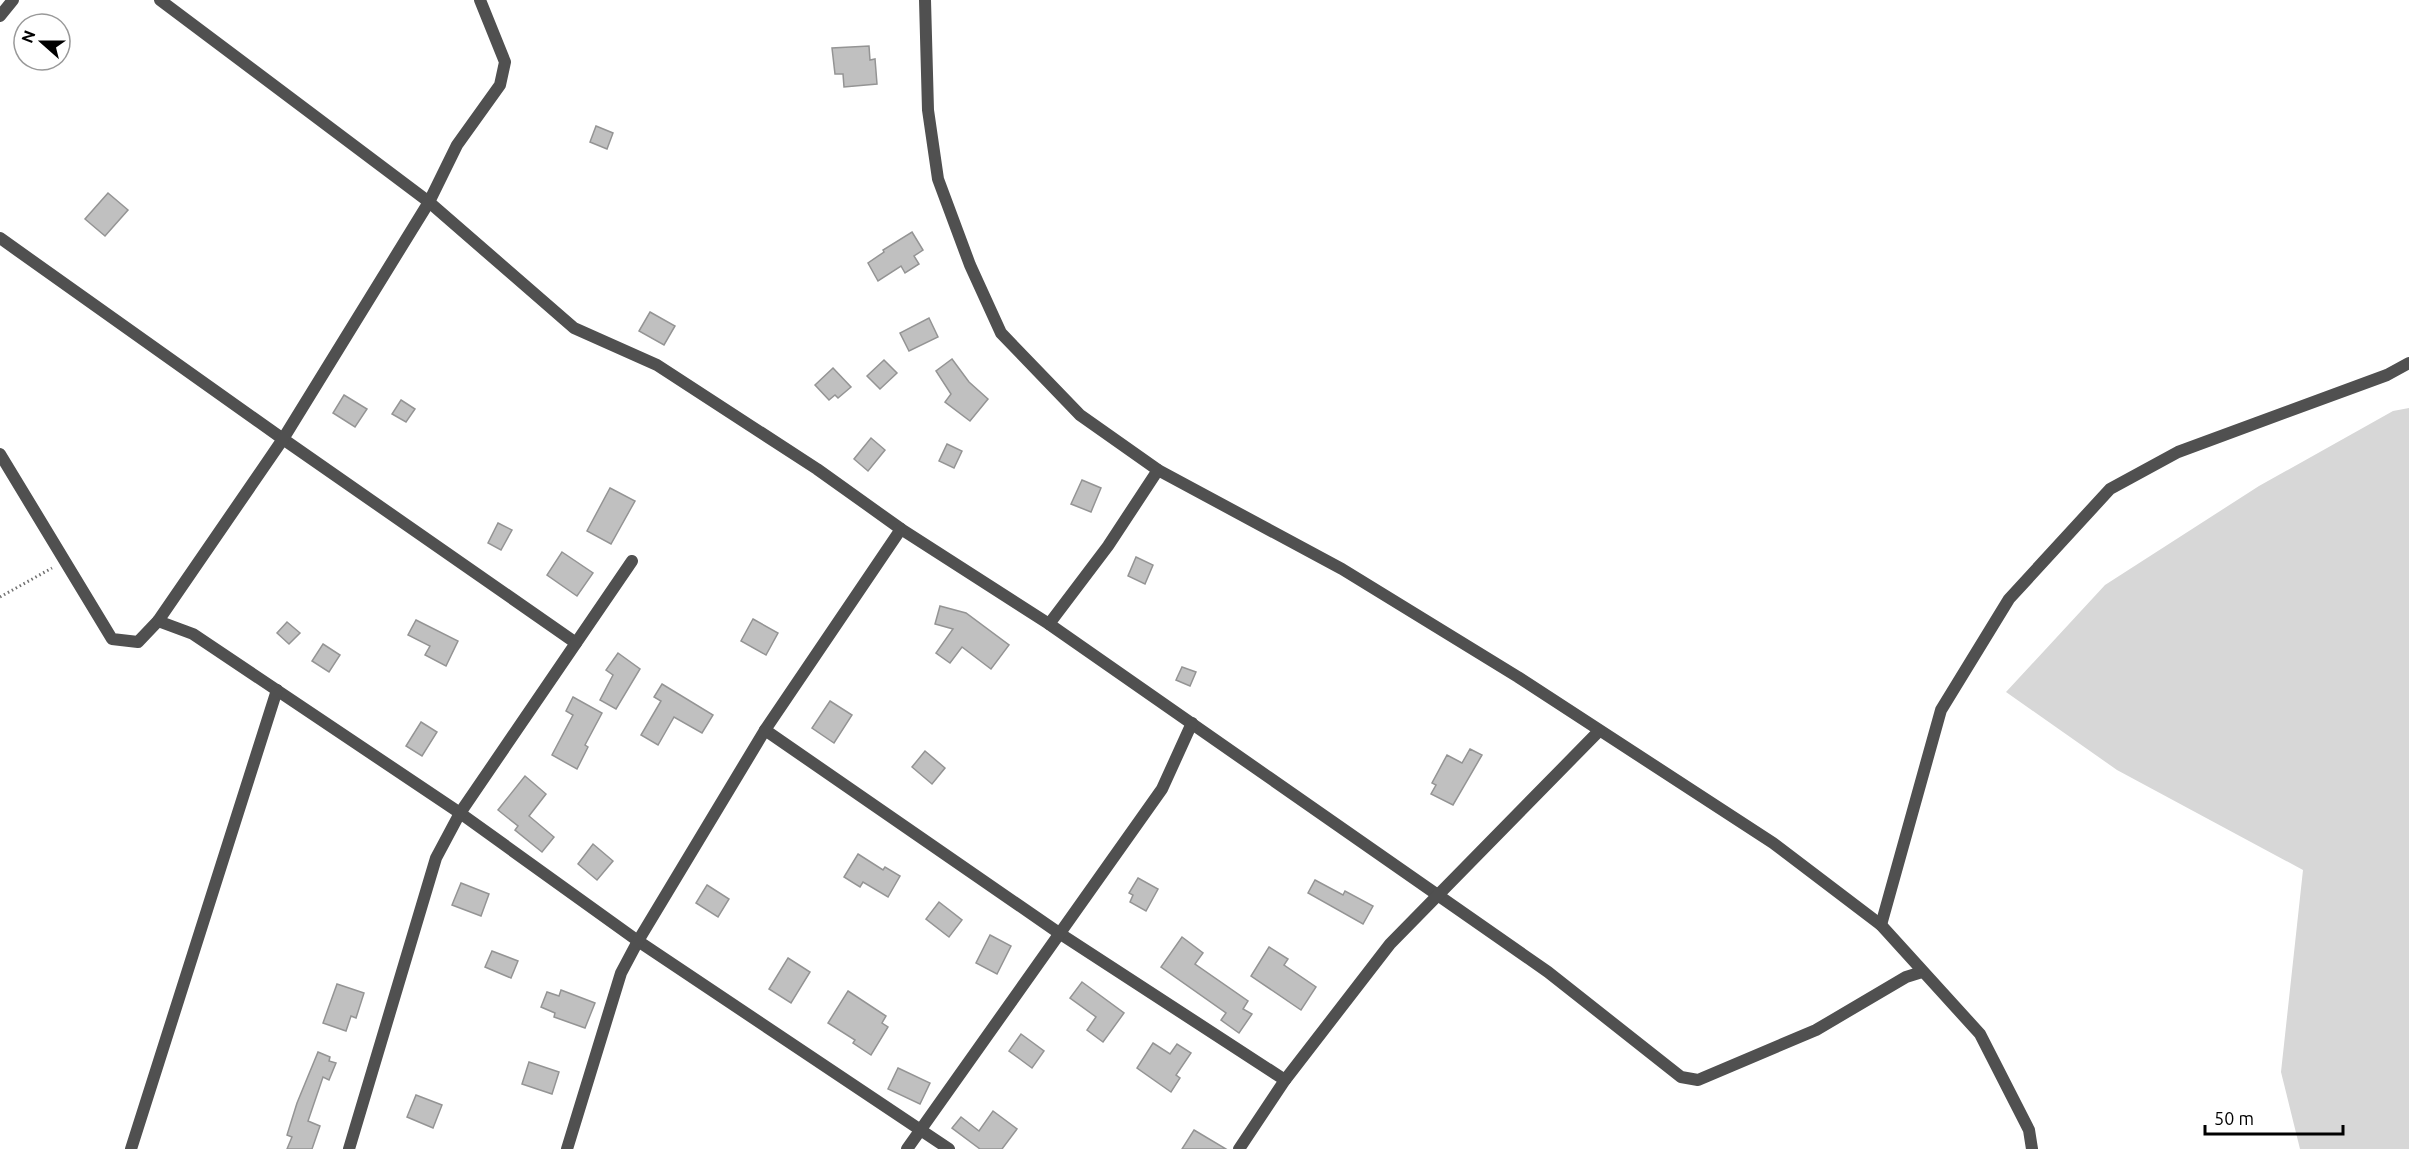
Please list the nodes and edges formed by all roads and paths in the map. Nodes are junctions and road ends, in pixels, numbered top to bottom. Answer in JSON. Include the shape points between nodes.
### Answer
{"nodes":[{"id":1,"x":12,"y":0,"type":"edge"},
{"id":2,"x":160,"y":0,"type":"edge"},
{"id":3,"x":480,"y":0,"type":"edge"},
{"id":4,"x":925,"y":0,"type":"edge"},
{"id":5,"x":0,"y":16,"type":"edge"},
{"id":6,"x":429,"y":202,"type":"junction"},
{"id":7,"x":0,"y":238,"type":"edge"},
{"id":8,"x":2409,"y":363,"type":"edge"},
{"id":9,"x":283,"y":440,"type":"junction"},
{"id":10,"x":0,"y":454,"type":"edge"},
{"id":11,"x":1158,"y":471,"type":"junction"},
{"id":12,"x":901,"y":529,"type":"junction"},
{"id":13,"x":64,"y":561,"type":"junction"},
{"id":14,"x":632,"y":561,"type":"dead end"},
{"id":15,"x":0,"y":597,"type":"edge"},
{"id":16,"x":158,"y":621,"type":"junction"},
{"id":17,"x":1049,"y":624,"type":"junction"},
{"id":18,"x":576,"y":643,"type":"junction"},
{"id":19,"x":277,"y":690,"type":"junction"},
{"id":20,"x":1192,"y":723,"type":"junction"},
{"id":21,"x":765,"y":730,"type":"junction"},
{"id":22,"x":1599,"y":731,"type":"junction"},
{"id":23,"x":460,"y":813,"type":"junction"},
{"id":24,"x":1438,"y":894,"type":"junction"},
{"id":25,"x":1881,"y":925,"type":"junction"},
{"id":26,"x":1059,"y":933,"type":"junction"},
{"id":27,"x":638,"y":940,"type":"junction"},
{"id":28,"x":1922,"y":972,"type":"junction"},
{"id":29,"x":1285,"y":1080,"type":"junction"},
{"id":30,"x":921,"y":1129,"type":"junction"},
{"id":31,"x":131,"y":1149,"type":"edge"},
{"id":32,"x":349,"y":1149,"type":"edge"},
{"id":33,"x":567,"y":1149,"type":"edge"},
{"id":34,"x":907,"y":1149,"type":"edge"},
{"id":35,"x":949,"y":1149,"type":"edge"},
{"id":36,"x":1239,"y":1149,"type":"edge"},
{"id":37,"x":2032,"y":1149,"type":"edge"}],
"edges":[{"from":1,"to":5,"type":"street"},
{"from":2,"to":6,"type":"street"},
{"from":3,"to":6,"type":"street","via":[[505,62],[500,86],[457,145]]},
{"from":4,"to":11,"type":"street","via":[[928,110],[938,179],[1001,333],[1080,415]]},
{"from":6,"to":9,"type":"street"},
{"from":6,"to":12,"type":"street","via":[[574,328],[657,365],[818,469]]},
{"from":7,"to":9,"type":"street"},
{"from":8,"to":25,"type":"street","via":[[2387,375],[2178,452],[2110,489],[2009,599],[1941,710]]},
{"from":9,"to":16,"type":"street"},
{"from":9,"to":18,"type":"street"},
{"from":10,"to":13,"type":"street"},
{"from":11,"to":17,"type":"street"},
{"from":11,"to":22,"type":"street","via":[[1342,569]]},
{"from":12,"to":17,"type":"street"},
{"from":12,"to":21,"type":"street"},
{"from":13,"to":15,"type":"path"},
{"from":13,"to":16,"type":"street","via":[[112,639],[138,642]]},
{"from":14,"to":18,"type":"street"},
{"from":16,"to":19,"type":"street","via":[[193,634]]},
{"from":17,"to":20,"type":"street"},
{"from":18,"to":23,"type":"street"},
{"from":19,"to":23,"type":"street"},
{"from":19,"to":31,"type":"street"},
{"from":20,"to":24,"type":"street"},
{"from":20,"to":26,"type":"street","via":[[1162,789]]},
{"from":21,"to":26,"type":"street"},
{"from":21,"to":27,"type":"street"},
{"from":22,"to":24,"type":"street"},
{"from":22,"to":25,"type":"street","via":[[1773,843]]},
{"from":23,"to":27,"type":"street"},
{"from":23,"to":32,"type":"street","via":[[436,858]]},
{"from":24,"to":28,"type":"street","via":[[1548,972],[1681,1077],[1698,1080],[1816,1030],[1906,977]]},
{"from":24,"to":29,"type":"street","via":[[1390,944]]},
{"from":25,"to":28,"type":"street"},
{"from":26,"to":29,"type":"street"},
{"from":26,"to":30,"type":"street"},
{"from":27,"to":30,"type":"street"},
{"from":27,"to":33,"type":"street","via":[[621,973]]},
{"from":28,"to":37,"type":"street","via":[[1980,1034],[2028,1130]]},
{"from":29,"to":36,"type":"street"},
{"from":30,"to":34,"type":"street"},
{"from":30,"to":35,"type":"street"}]}
